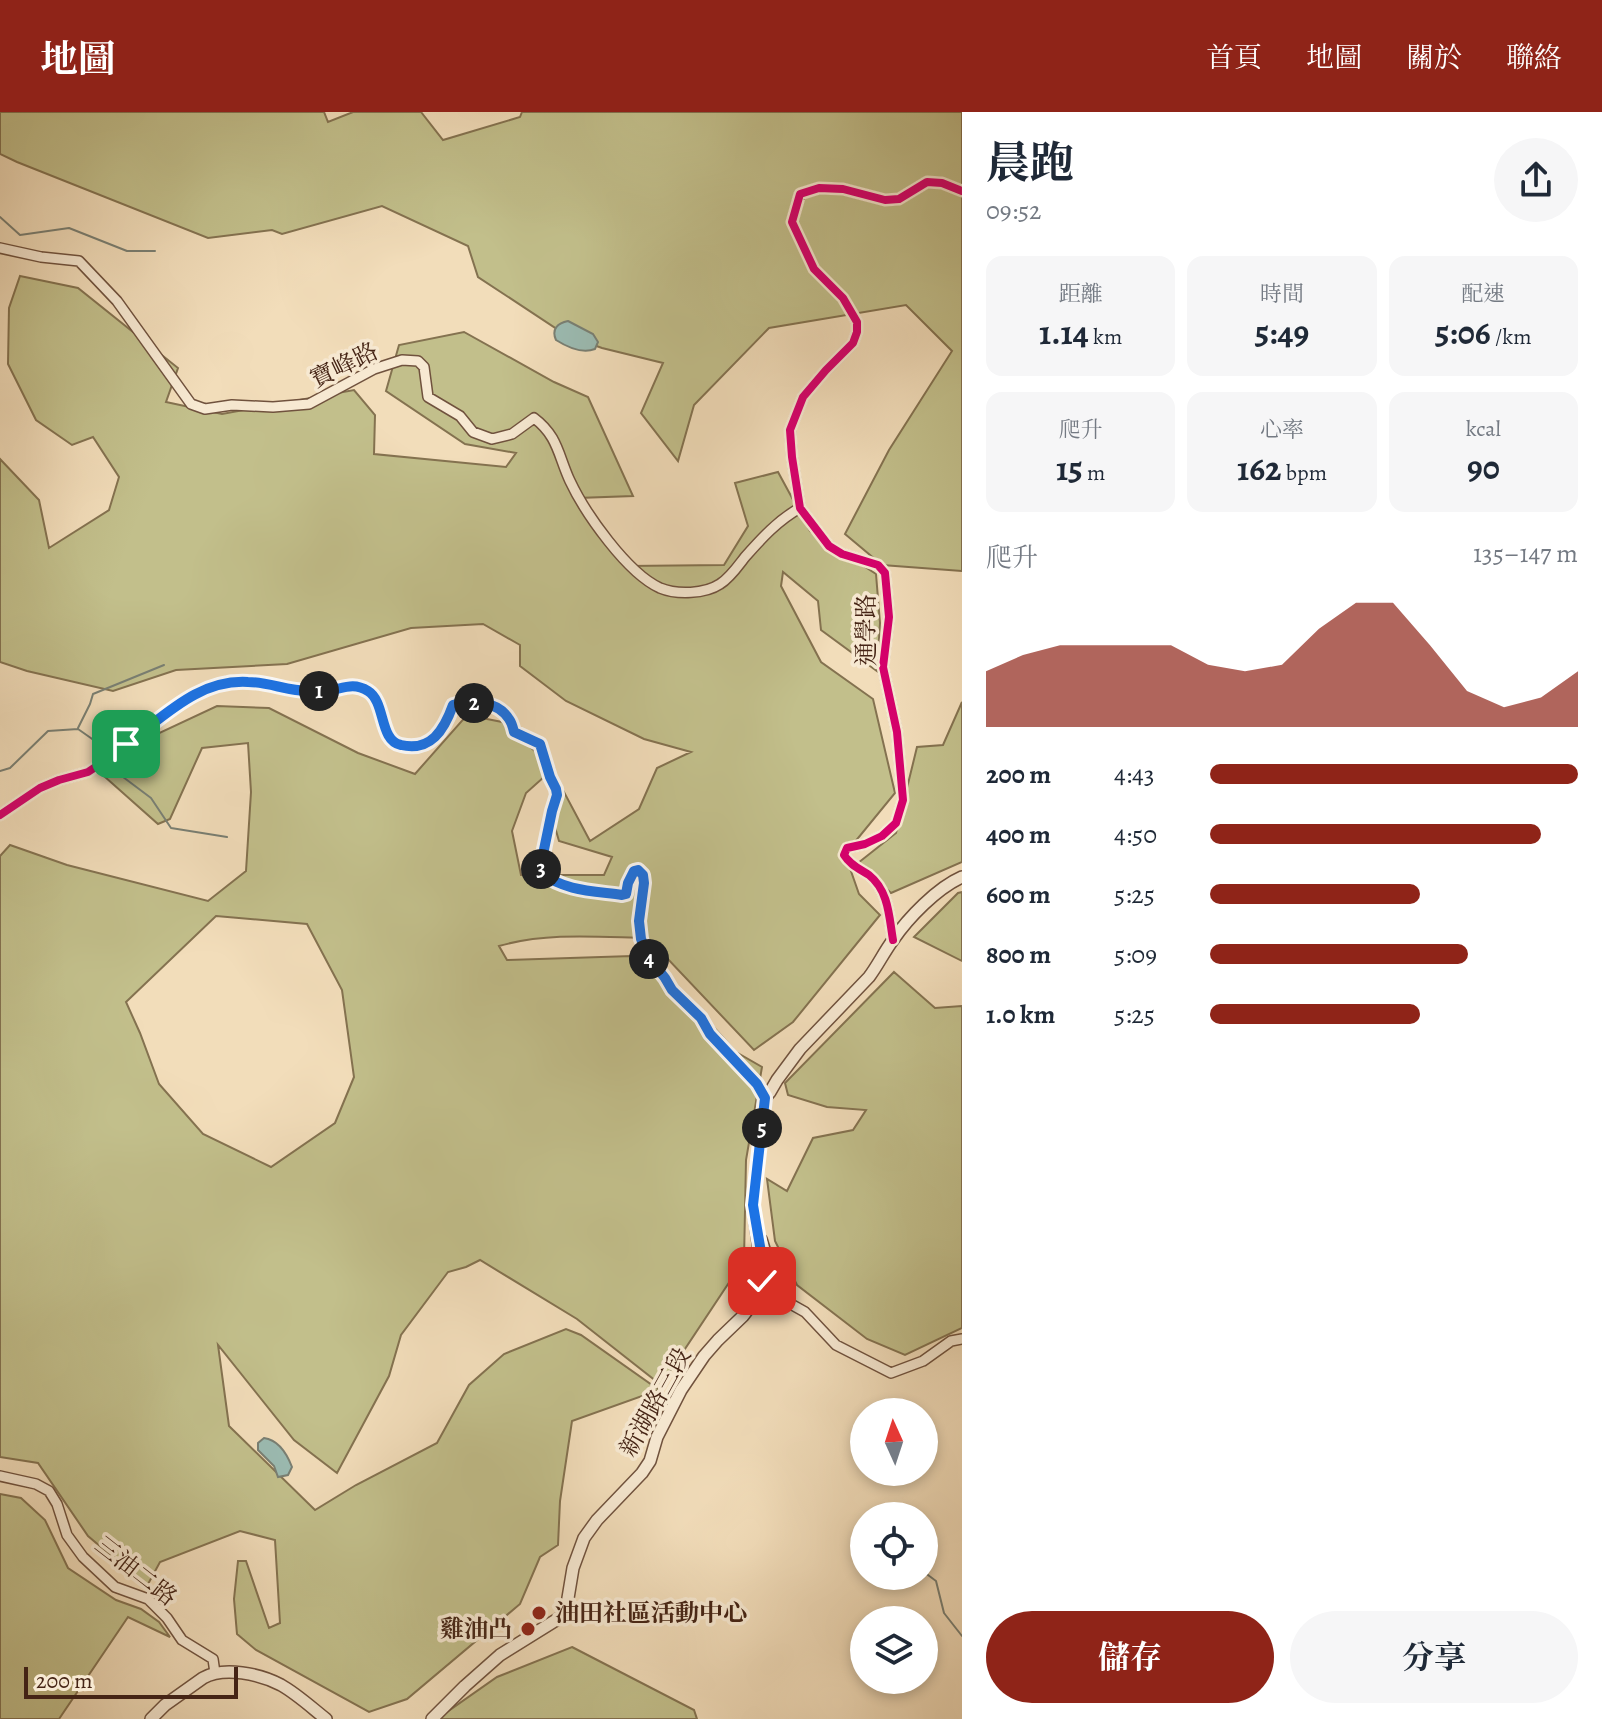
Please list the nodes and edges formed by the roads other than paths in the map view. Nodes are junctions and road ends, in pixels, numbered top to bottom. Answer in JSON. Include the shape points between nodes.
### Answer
{"nodes":[{"id":1,"x":962,"y":191,"type":"edge"},
{"id":2,"x":0,"y":248,"type":"edge"},
{"id":3,"x":800,"y":508,"type":"junction"},
{"id":4,"x":0,"y":815,"type":"edge"},
{"id":5,"x":962,"y":877,"type":"edge"},
{"id":6,"x":893,"y":940,"type":"junction"},
{"id":7,"x":765,"y":1098,"type":"junction"},
{"id":8,"x":756,"y":1221,"type":"junction"},
{"id":9,"x":780,"y":1298,"type":"junction"},
{"id":10,"x":756,"y":1299,"type":"junction"},
{"id":11,"x":962,"y":1339,"type":"edge"},
{"id":12,"x":0,"y":1476,"type":"edge"},
{"id":13,"x":215,"y":1673,"type":"junction"},
{"id":14,"x":151,"y":1719,"type":"edge"},
{"id":15,"x":326,"y":1719,"type":"edge"},
{"id":16,"x":432,"y":1719,"type":"edge"}],
"edges":[{"from":1,"to":3,"type":"street","name":"通學路","via":[[927,182],[899,199],[843,189],[800,194],[792,222],[814,269],[843,298],[857,332],[803,397],[790,430]]},
{"from":2,"to":3,"type":"street","name":"寶峰路","via":[[79,261],[117,301],[191,404],[205,409],[309,404],[402,360],[424,367],[428,397],[460,416],[473,432],[492,439],[512,434],[534,418],[551,434],[570,482],[624,560],[661,588],[699,591],[721,584]]},
{"from":3,"to":6,"type":"street","name":"通學路","via":[[829,546],[878,565],[885,573],[889,617],[883,667],[897,732],[903,800],[889,830],[847,848],[844,855],[884,892]]},
{"from":4,"to":7,"type":"street","via":[[40,788],[88,772],[182,702],[229,681],[306,691],[357,686],[376,698],[394,743],[409,746],[434,739],[453,705],[491,704],[508,717],[514,732],[540,744],[556,789],[542,873],[572,888],[622,895],[634,871],[643,875],[639,921],[650,959]]},
{"from":5,"to":6,"type":"street","via":[[923,906]]},
{"from":6,"to":7,"type":"street","via":[[869,977],[791,1060]]},
{"from":7,"to":8,"type":"street","via":[[753,1205]]},
{"from":8,"to":9,"type":"street"},
{"from":8,"to":10,"type":"street","via":[[762,1281]]},
{"from":9,"to":10,"type":"street"},
{"from":9,"to":11,"type":"street","via":[[805,1312],[836,1345],[891,1373]]},
{"from":10,"to":16,"type":"street","name":"新湖路三段","via":[[681,1390],[642,1473],[584,1538],[561,1617],[500,1655]]},
{"from":12,"to":13,"type":"street","name":"三油二路","via":[[49,1491],[67,1535],[83,1557],[115,1587],[148,1599],[182,1640],[213,1659]]},
{"from":13,"to":14,"type":"street"},
{"from":13,"to":15,"type":"street","via":[[249,1675],[281,1685]]}]}
